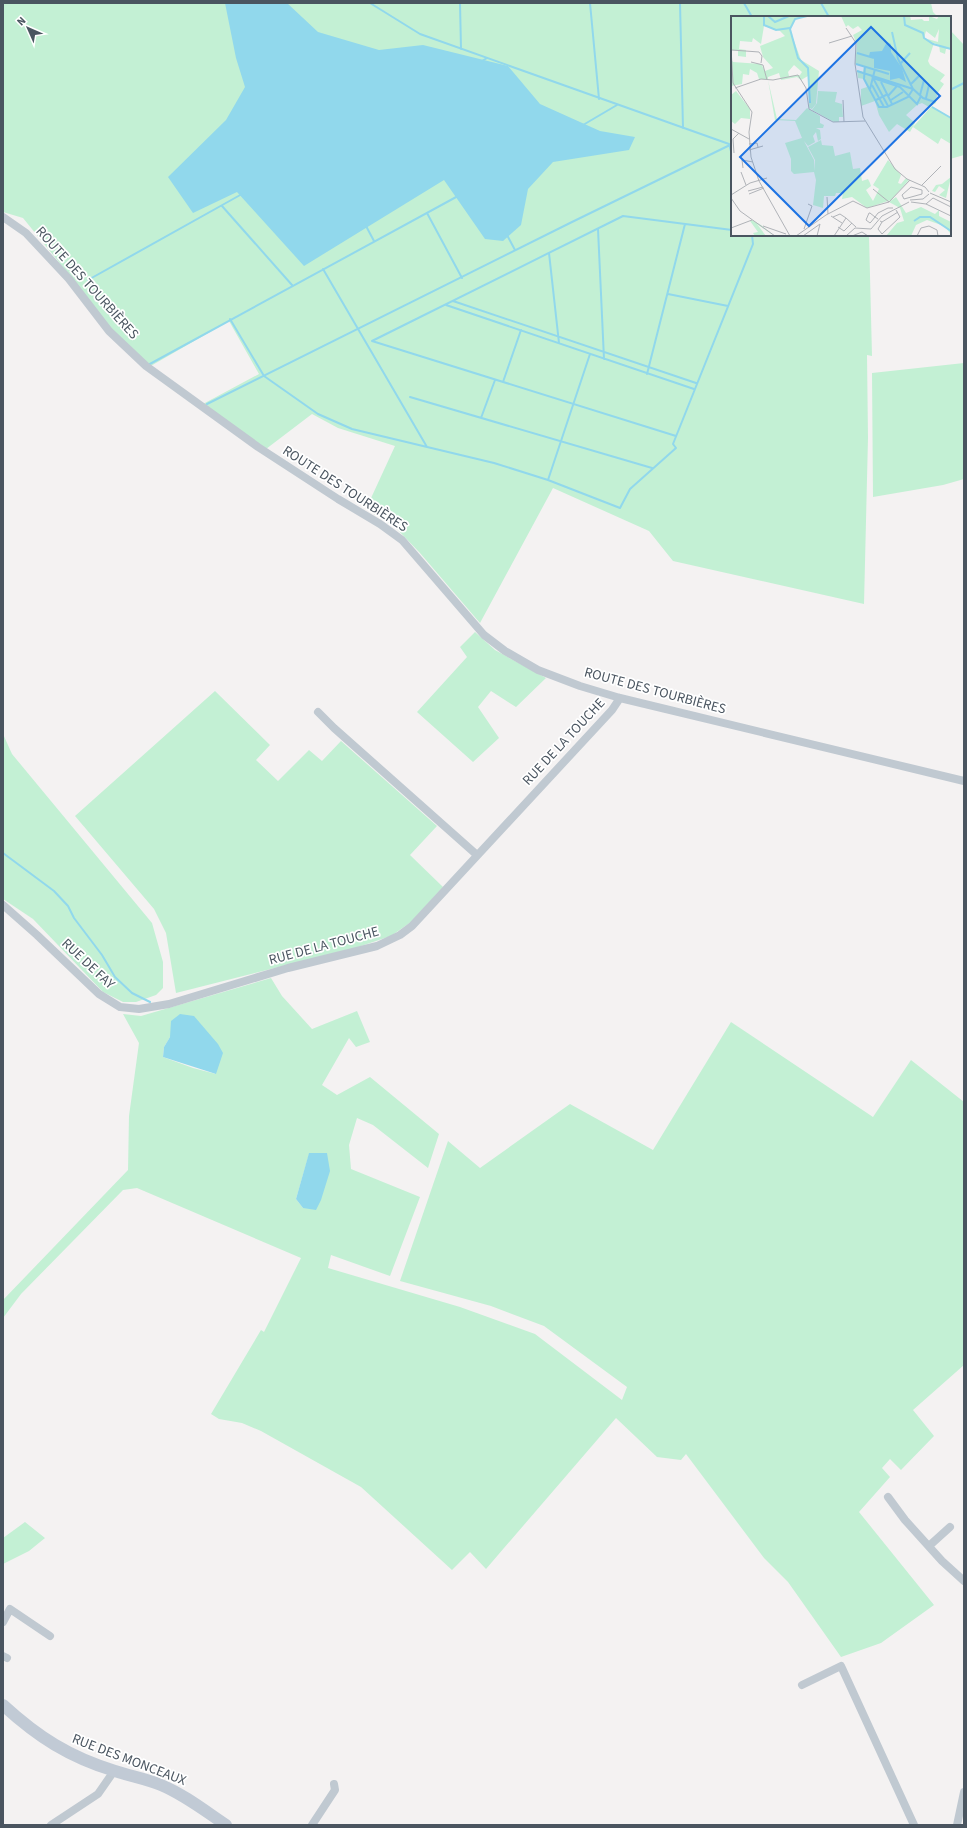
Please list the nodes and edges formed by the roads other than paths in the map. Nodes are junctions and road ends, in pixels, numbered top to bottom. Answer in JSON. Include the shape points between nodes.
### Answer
{"nodes":[{"id":1,"x":3,"y":217,"type":"edge"},
{"id":2,"x":620,"y":698,"type":"junction"},
{"id":3,"x":318,"y":712,"type":"dead end"},
{"id":4,"x":964,"y":781,"type":"edge"},
{"id":5,"x":477,"y":854,"type":"junction"},
{"id":6,"x":3,"y":905,"type":"edge"},
{"id":7,"x":169,"y":1004,"type":"joint"},
{"id":8,"x":888,"y":1497,"type":"dead end"},
{"id":9,"x":950,"y":1527,"type":"dead end"},
{"id":10,"x":929,"y":1546,"type":"junction"},
{"id":11,"x":964,"y":1581,"type":"edge"},
{"id":12,"x":6,"y":1607,"type":"edge"},
{"id":13,"x":3,"y":1622,"type":"edge"},
{"id":14,"x":50,"y":1636,"type":"dead end"},
{"id":15,"x":802,"y":1685,"type":"dead end"},
{"id":16,"x":3,"y":1705,"type":"edge"},
{"id":17,"x":114,"y":1771,"type":"junction"},
{"id":18,"x":334,"y":1784,"type":"dead end"},
{"id":19,"x":964,"y":1792,"type":"edge"},
{"id":20,"x":51,"y":1825,"type":"edge"},
{"id":21,"x":226,"y":1825,"type":"edge"},
{"id":22,"x":312,"y":1825,"type":"edge"},
{"id":23,"x":914,"y":1825,"type":"edge"},
{"id":24,"x":957,"y":1825,"type":"edge"}],
"edges":[{"from":1,"to":2,"type":"street","name":"ROUTE DES TOURBIÈRES","via":[[26,233],[69,279],[109,331],[146,366],[258,447],[402,540],[490,639],[538,670]]},
{"from":2,"to":4,"type":"street","name":"ROUTE DES TOURBIÈRES"},
{"from":2,"to":5,"type":"street","name":"RUE DE LA TOUCHE","via":[[612,710]]},
{"from":3,"to":5,"type":"street"},
{"from":5,"to":7,"type":"street","name":"RUE DE LA TOUCHE","via":[[412,926],[388,942],[288,968]]},
{"from":6,"to":7,"type":"street","name":"RUE DE FAY","via":[[106,1000],[130,1009]]},
{"from":8,"to":10,"type":"street"},
{"from":9,"to":10,"type":"street"},
{"from":10,"to":11,"type":"street"},
{"from":12,"to":13,"type":"street"},
{"from":12,"to":14,"type":"street"},
{"from":15,"to":23,"type":"street","via":[[841,1666]]},
{"from":16,"to":17,"type":"main road","name":"RUE DES MONCEAUX","via":[[57,1748]]},
{"from":17,"to":20,"type":"street","via":[[98,1794]]},
{"from":17,"to":21,"type":"main road","name":"RUE DES MONCEAUX","via":[[160,1784]]},
{"from":18,"to":22,"type":"street","via":[[335,1790]]},
{"from":19,"to":24,"type":"street"}]}
